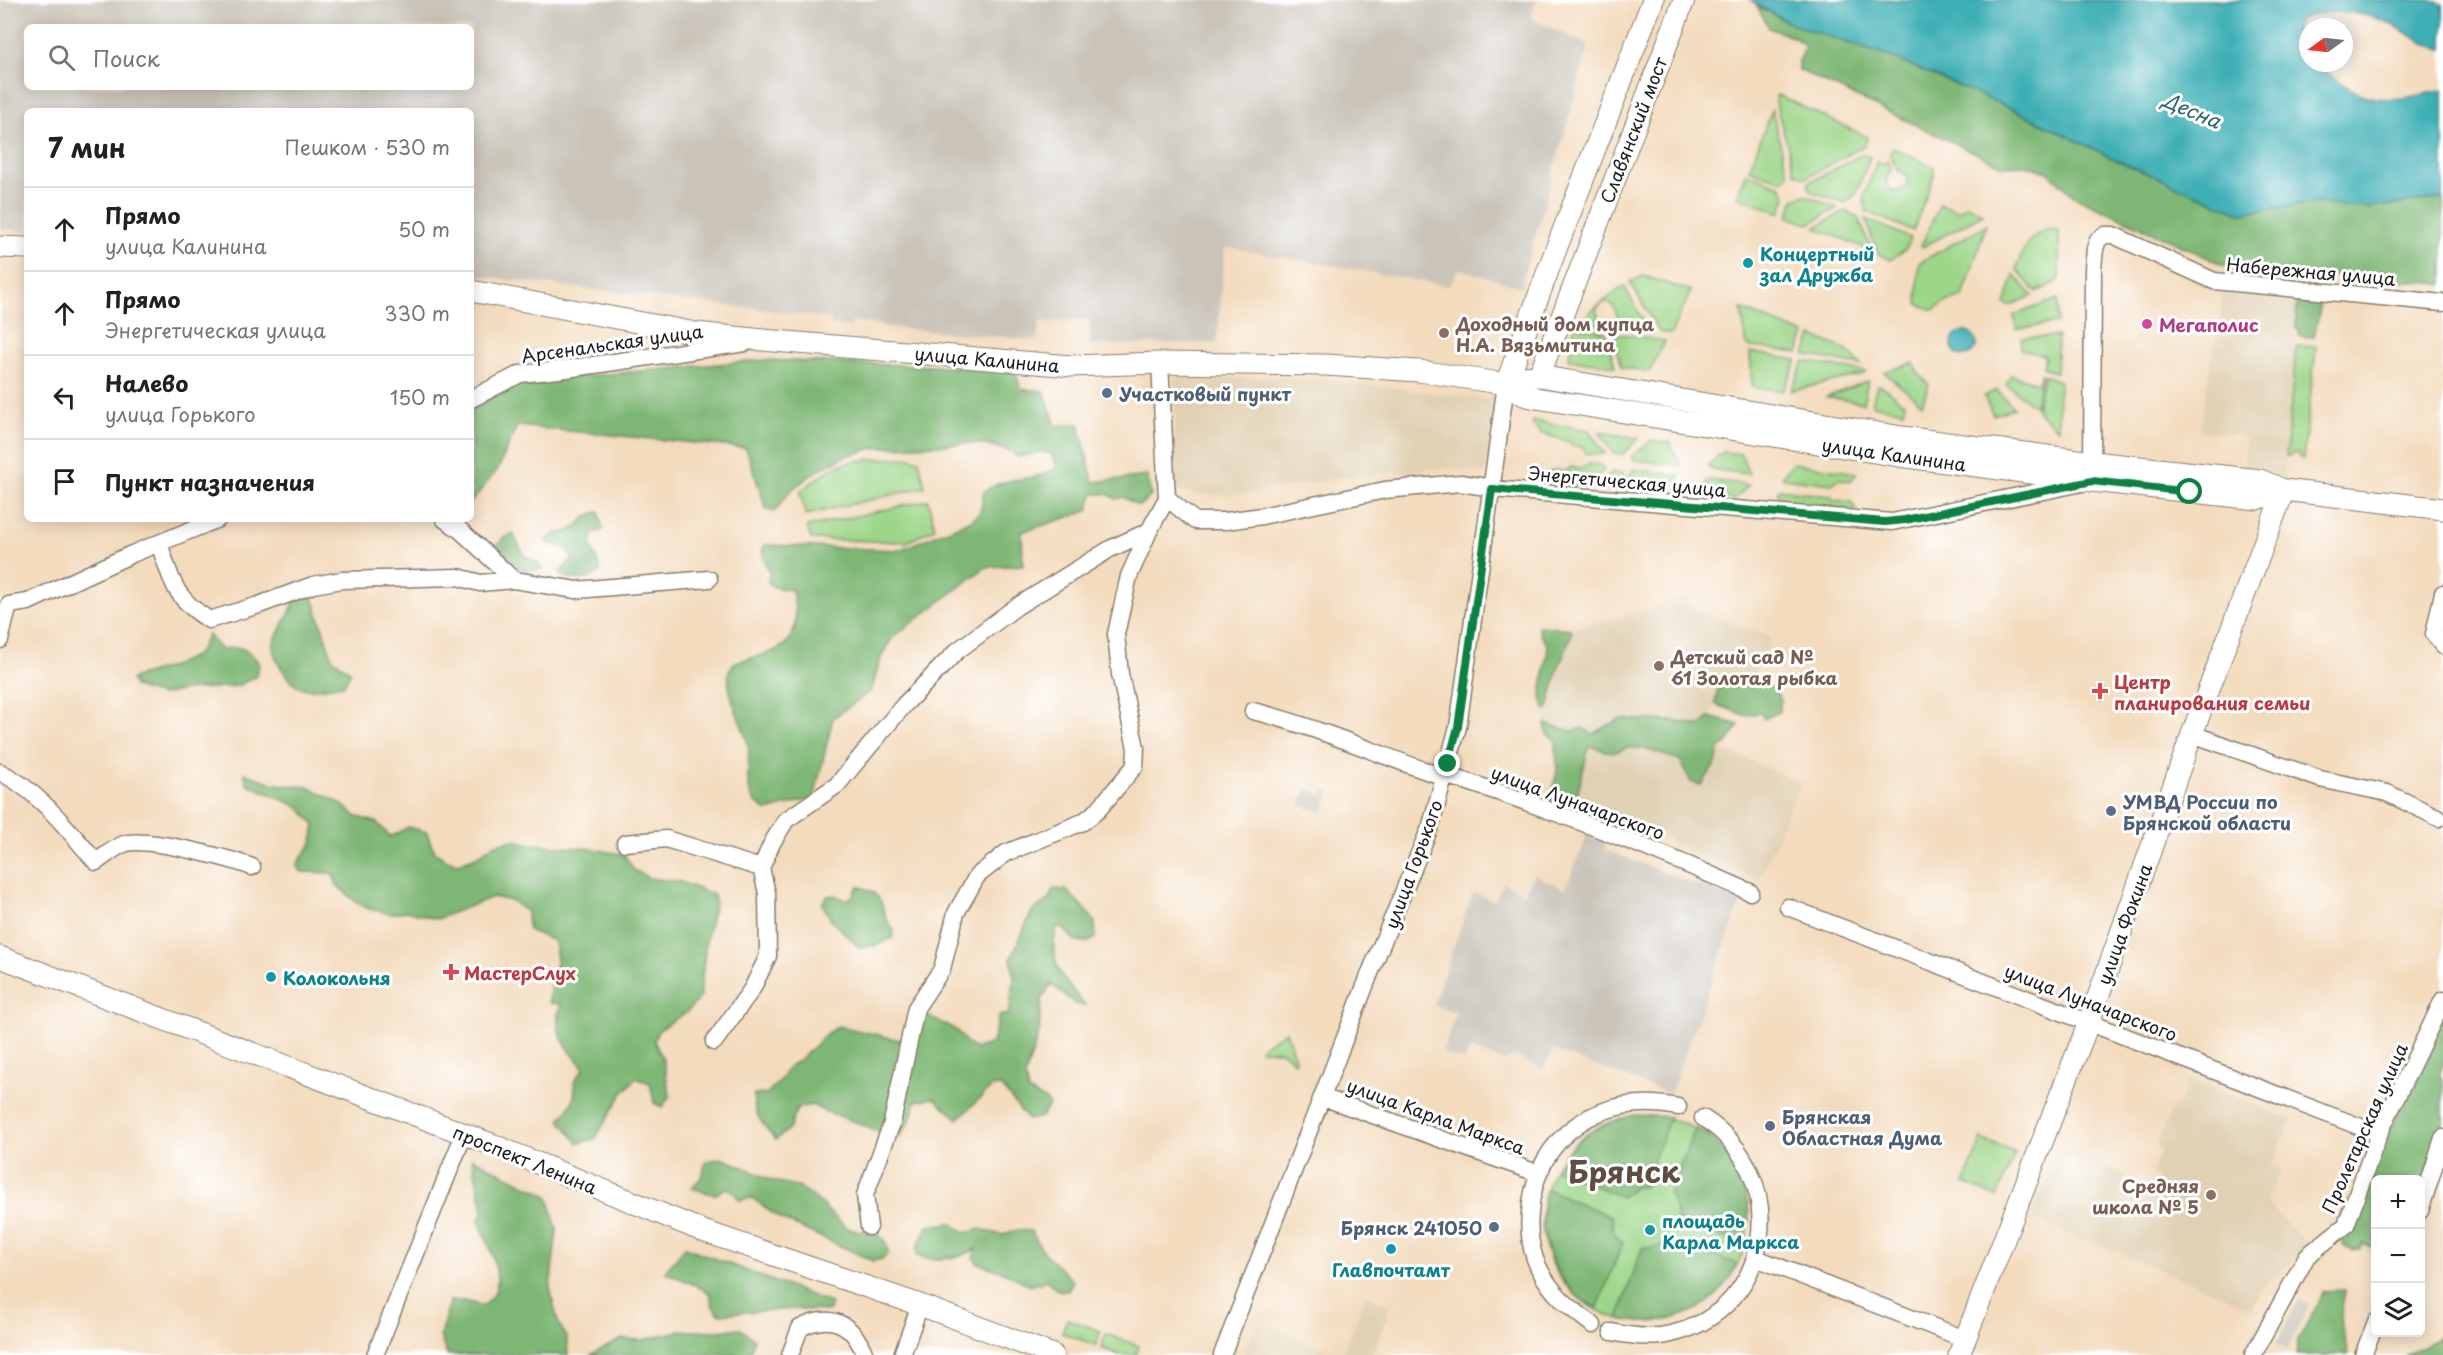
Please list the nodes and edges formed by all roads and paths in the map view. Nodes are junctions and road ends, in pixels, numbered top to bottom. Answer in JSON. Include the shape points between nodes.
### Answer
{"nodes":[{"id":1,"x":1653,"y":0,"type":"edge"},
{"id":2,"x":1684,"y":0,"type":"edge"},
{"id":3,"x":0,"y":247,"type":"edge"},
{"id":4,"x":24,"y":248,"type":"edge"},
{"id":5,"x":1556,"y":249,"type":"joint"},
{"id":6,"x":474,"y":292,"type":"edge"},
{"id":7,"x":2443,"y":303,"type":"edge"},
{"id":8,"x":763,"y":340,"type":"junction"},
{"id":9,"x":1160,"y":363,"type":"junction"},
{"id":10,"x":1539,"y":376,"type":"junction"},
{"id":11,"x":1506,"y":384,"type":"junction"},
{"id":12,"x":474,"y":397,"type":"edge"},
{"id":13,"x":2092,"y":472,"type":"junction"},
{"id":14,"x":1492,"y":489,"type":"junction"},
{"id":15,"x":2284,"y":490,"type":"junction"},
{"id":16,"x":1167,"y":498,"type":"junction"},
{"id":17,"x":2443,"y":509,"type":"edge"},
{"id":18,"x":211,"y":522,"type":"edge"},
{"id":19,"x":448,"y":522,"type":"edge"},
{"id":20,"x":1149,"y":531,"type":"junction"},
{"id":21,"x":159,"y":543,"type":"junction"},
{"id":22,"x":709,"y":579,"type":"dead end"},
{"id":23,"x":514,"y":580,"type":"junction"},
{"id":24,"x":2443,"y":593,"type":"edge"},
{"id":25,"x":5,"y":603,"type":"edge"},
{"id":26,"x":0,"y":640,"type":"edge"},
{"id":27,"x":2443,"y":646,"type":"edge"},
{"id":28,"x":1253,"y":711,"type":"dead end"},
{"id":29,"x":2192,"y":734,"type":"junction"},
{"id":30,"x":0,"y":772,"type":"edge"},
{"id":31,"x":1444,"y":775,"type":"junction"},
{"id":32,"x":2439,"y":818,"type":"dead end"},
{"id":33,"x":625,"y":843,"type":"dead end"},
{"id":34,"x":252,"y":867,"type":"dead end"},
{"id":35,"x":761,"y":868,"type":"junction"},
{"id":36,"x":1750,"y":892,"type":"dead end"},
{"id":37,"x":1788,"y":907,"type":"dead end"},
{"id":38,"x":0,"y":957,"type":"edge"},
{"id":39,"x":2443,"y":1000,"type":"edge"},
{"id":40,"x":2089,"y":1022,"type":"junction"},
{"id":41,"x":714,"y":1042,"type":"dead end"},
{"id":42,"x":1323,"y":1096,"type":"junction"},
{"id":43,"x":1678,"y":1107,"type":"dead end"},
{"id":44,"x":1703,"y":1118,"type":"dead end"},
{"id":45,"x":464,"y":1134,"type":"junction"},
{"id":46,"x":2379,"y":1134,"type":"junction"},
{"id":47,"x":2443,"y":1138,"type":"edge"},
{"id":48,"x":1537,"y":1173,"type":"junction"},
{"id":49,"x":2425,"y":1198,"type":"edge"},
{"id":50,"x":869,"y":1227,"type":"dead end"},
{"id":51,"x":1756,"y":1258,"type":"junction"},
{"id":52,"x":920,"y":1305,"type":"junction"},
{"id":53,"x":1593,"y":1325,"type":"dead end"},
{"id":54,"x":1612,"y":1332,"type":"dead end"},
{"id":55,"x":2371,"y":1335,"type":"edge"},
{"id":56,"x":1962,"y":1347,"type":"edge"},
{"id":57,"x":375,"y":1355,"type":"edge"},
{"id":58,"x":790,"y":1355,"type":"edge"},
{"id":59,"x":865,"y":1355,"type":"edge"},
{"id":60,"x":902,"y":1355,"type":"edge"},
{"id":61,"x":1053,"y":1355,"type":"edge"},
{"id":62,"x":1222,"y":1355,"type":"edge"},
{"id":63,"x":2253,"y":1355,"type":"edge"},
{"id":64,"x":2363,"y":1355,"type":"edge"}],
"edges":[{"from":1,"to":5,"type":"main road","name":"Славянский мост"},
{"from":2,"to":10,"type":"main road","name":"Славянский мост"},
{"from":3,"to":4,"type":"main road"},
{"from":5,"to":11,"type":"main road","name":"улица Горького"},
{"from":6,"to":8,"type":"main road","name":"улица Калинина","via":[[696,333]]},
{"from":7,"to":13,"type":"street","name":"Набережная улица","via":[[2214,281],[2113,235],[2105,235],[2095,249],[2092,286]]},
{"from":8,"to":9,"type":"main road","name":"улица Калинина","via":[[1071,366]]},
{"from":8,"to":12,"type":"street","name":"Арсенальская улица","via":[[520,374]]},
{"from":9,"to":11,"type":"main road","name":"улица Калинина","via":[[1326,365],[1419,371]]},
{"from":9,"to":16,"type":"street"},
{"from":10,"to":11,"type":"main road","name":"улица Калинина"},
{"from":10,"to":13,"type":"main road","name":"улица Калинина"},
{"from":11,"to":13,"type":"main road","name":"улица Калинина","via":[[1524,395],[1546,400],[1899,456]]},
{"from":11,"to":14,"type":"street","name":"улица Горького"},
{"from":13,"to":14,"type":"street","name":"Энергетическая улица","via":[[1892,522]]},
{"from":13,"to":15,"type":"main road","name":"улица Калинина","via":[[2257,499]]},
{"from":14,"to":16,"type":"street","name":"Энергетическая улица","via":[[1461,483],[1385,490],[1227,521],[1195,521]]},
{"from":14,"to":31,"type":"street","name":"улица Горького","via":[[1458,727]]},
{"from":15,"to":17,"type":"main road","name":"улица Калинина"},
{"from":15,"to":29,"type":"main road","name":"улица Фокина"},
{"from":16,"to":20,"type":"street"},
{"from":18,"to":21,"type":"street"},
{"from":19,"to":23,"type":"street"},
{"from":20,"to":35,"type":"street","via":[[1110,549],[1016,607],[957,651],[904,705],[837,785],[786,820]]},
{"from":20,"to":50,"type":"street","via":[[1129,576],[1116,634],[1136,748],[1135,766],[1083,822],[1006,854],[977,876],[956,913],[942,969],[916,1008],[892,1123],[864,1196]]},
{"from":21,"to":23,"type":"street","via":[[173,586],[189,607],[209,620],[313,585],[342,580],[458,576],[480,583]]},
{"from":21,"to":25,"type":"street","via":[[28,602]]},
{"from":22,"to":23,"type":"street","via":[[576,590]]},
{"from":24,"to":27,"type":"street","via":[[2434,634]]},
{"from":25,"to":26,"type":"street"},
{"from":28,"to":31,"type":"street","name":"улица Луначарского","via":[[1296,722]]},
{"from":29,"to":32,"type":"street","via":[[2320,780],[2387,793]]},
{"from":29,"to":40,"type":"main road","name":"улица Фокина"},
{"from":30,"to":34,"type":"street","via":[[14,779],[58,818],[96,862],[126,843],[215,855]]},
{"from":31,"to":36,"type":"street","name":"улица Луначарского","via":[[1612,833]]},
{"from":31,"to":42,"type":"street","name":"улица Горького","via":[[1431,825]]},
{"from":33,"to":35,"type":"street","via":[[666,839]]},
{"from":35,"to":41,"type":"street","via":[[767,893],[768,956],[752,989]]},
{"from":37,"to":40,"type":"street","name":"улица Луначарского"},
{"from":38,"to":45,"type":"main road","name":"проспект Ленина"},
{"from":39,"to":46,"type":"street","name":"Пролетарская улица"},
{"from":40,"to":46,"type":"street","name":"улица Луначарского"},
{"from":40,"to":56,"type":"main road","name":"улица Фокина"},
{"from":42,"to":48,"type":"street","name":"улица Карла Маркса"},
{"from":42,"to":62,"type":"street","name":"улица Горького"},
{"from":43,"to":48,"type":"street","name":"улица Карла Маркса","via":[[1641,1102],[1604,1110],[1571,1128],[1546,1156]]},
{"from":44,"to":51,"type":"street","via":[[1739,1150],[1756,1183],[1762,1221]]},
{"from":45,"to":52,"type":"main road","name":"проспект Ленина","via":[[703,1230]]},
{"from":45,"to":57,"type":"street"},
{"from":46,"to":63,"type":"street","name":"Пролетарская улица","via":[[2346,1225],[2307,1256]]},
{"from":47,"to":49,"type":"street"},
{"from":48,"to":53,"type":"street","name":"улица Карла Маркса","via":[[1531,1191],[1528,1231],[1539,1269],[1561,1302]]},
{"from":51,"to":54,"type":"street","via":[[1737,1293],[1707,1319],[1671,1334],[1631,1336]]},
{"from":51,"to":56,"type":"street"},
{"from":52,"to":60,"type":"street"},
{"from":52,"to":61,"type":"main road","name":"проспект Ленина"},
{"from":55,"to":64,"type":"street"},
{"from":58,"to":59,"type":"street","via":[[800,1328],[816,1320],[834,1322],[850,1330]]}]}
